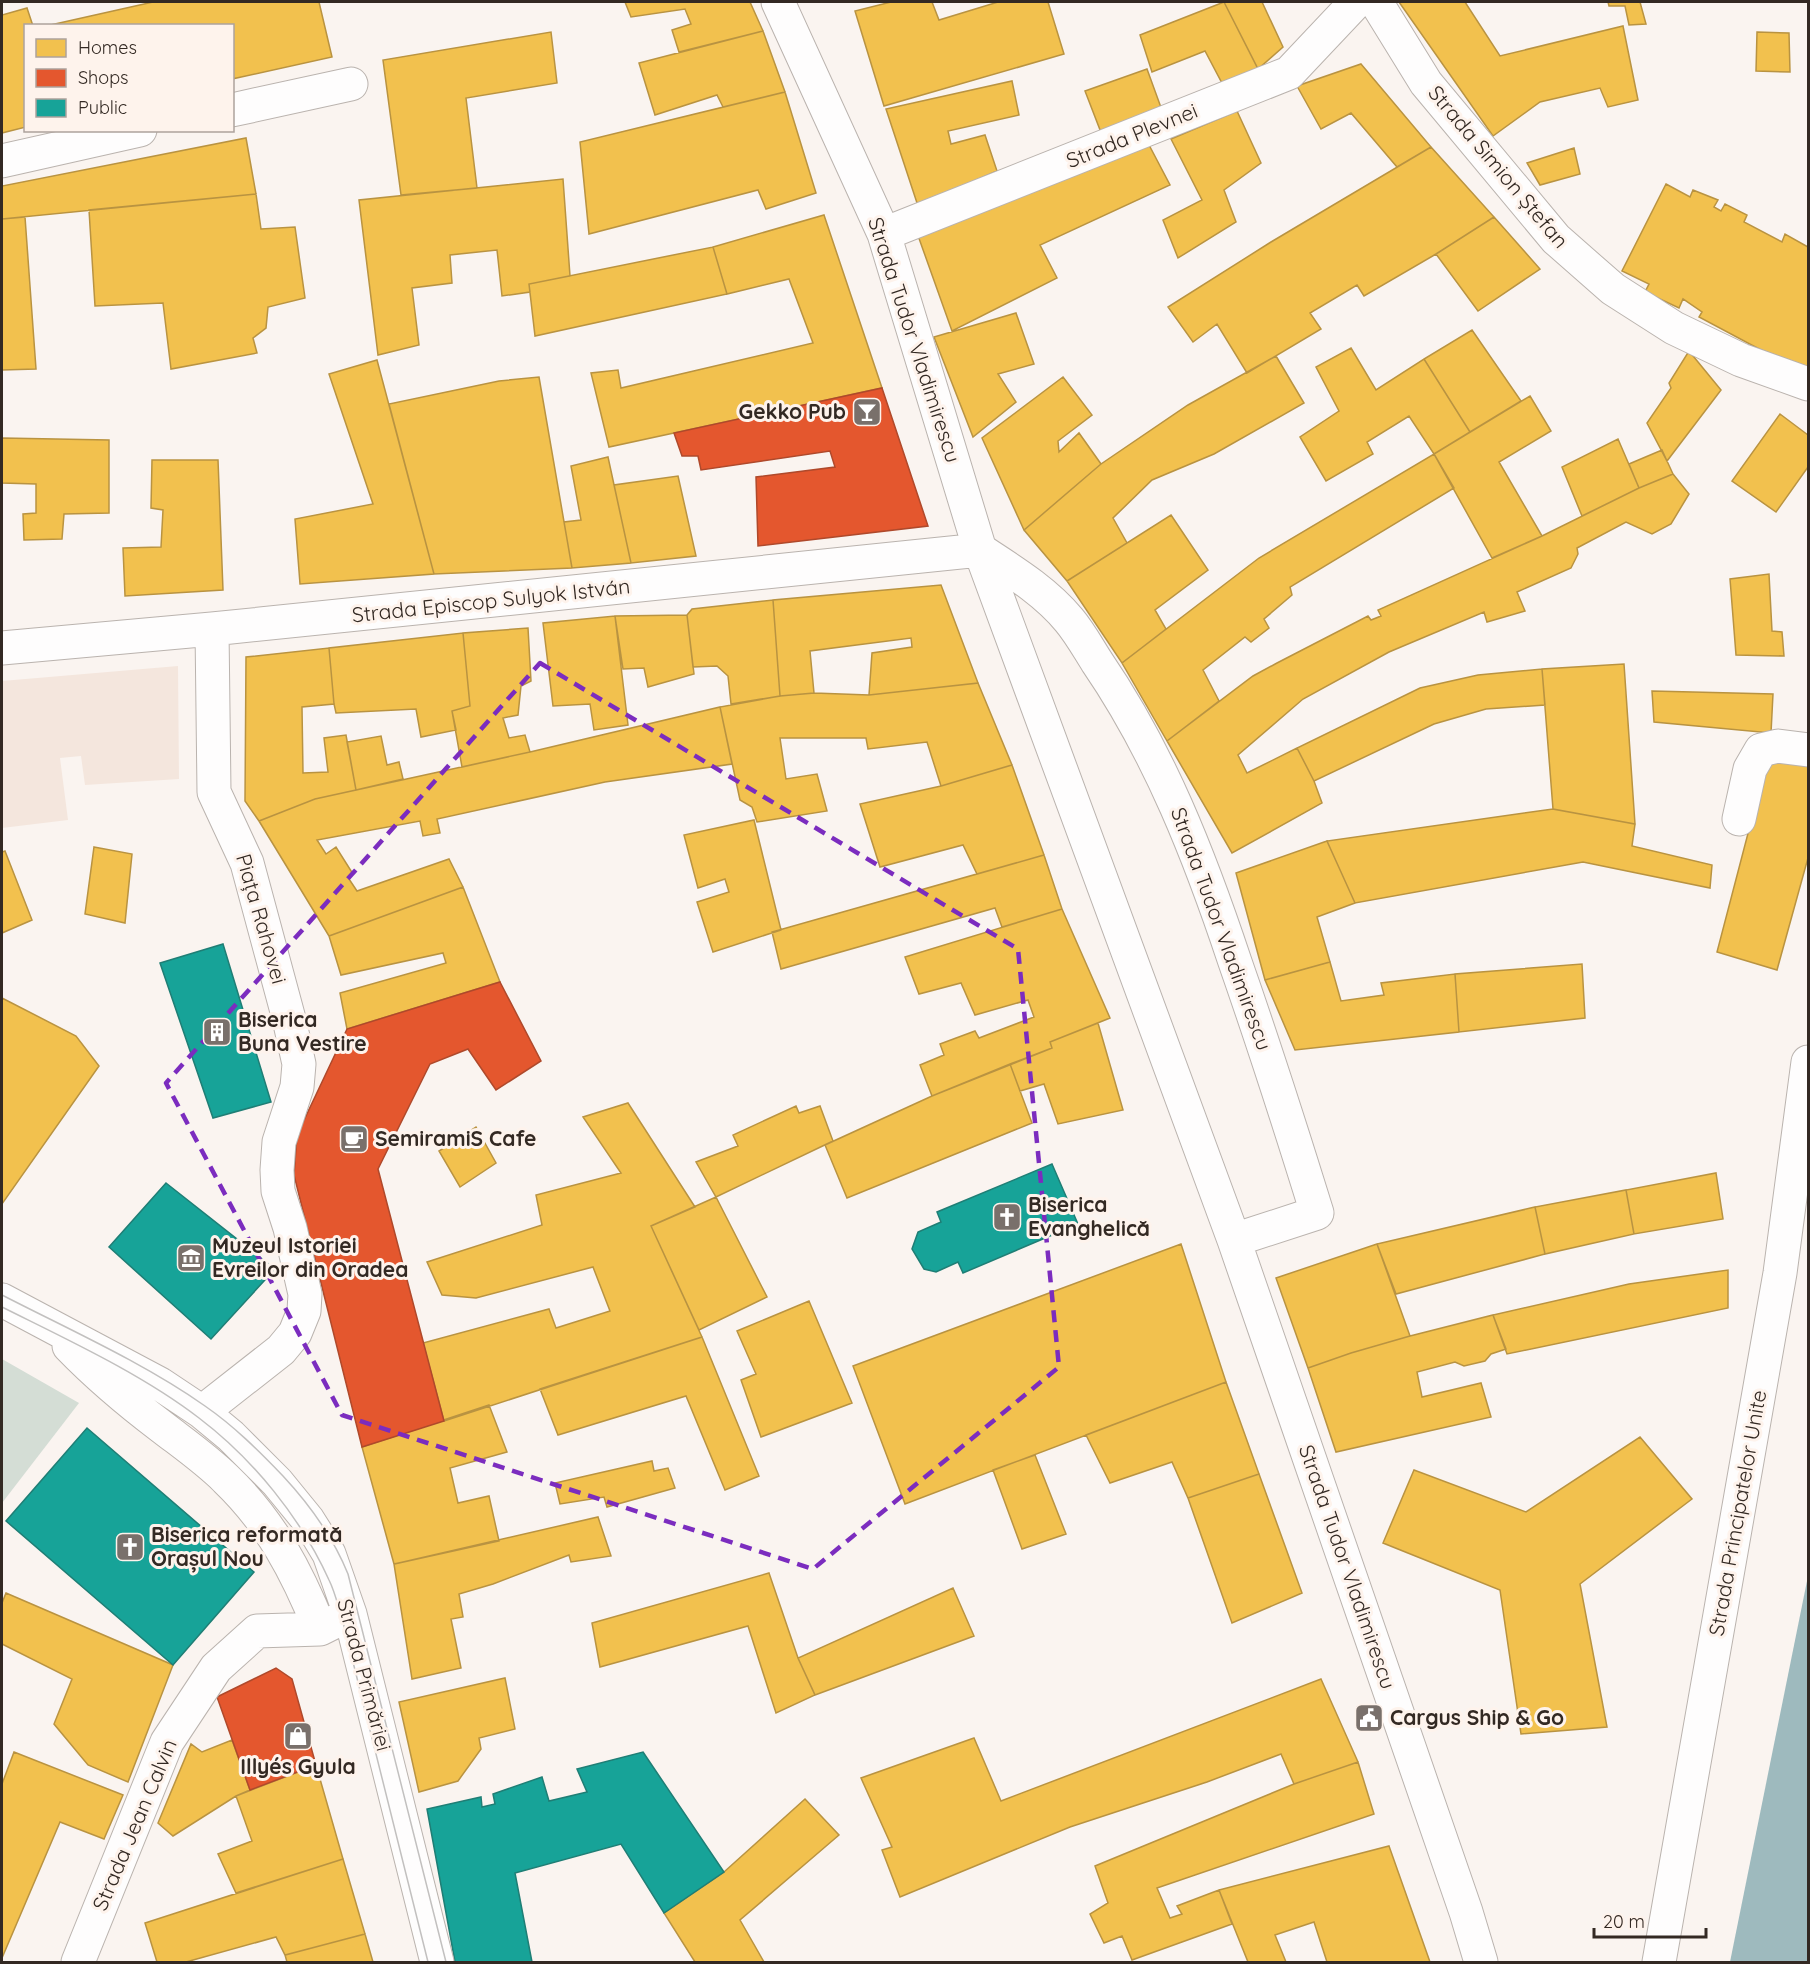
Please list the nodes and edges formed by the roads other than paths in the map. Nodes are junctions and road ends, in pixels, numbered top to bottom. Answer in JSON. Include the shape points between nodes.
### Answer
{"nodes":[{"id":1,"x":778,"y":2,"type":"edge"},
{"id":2,"x":1356,"y":2,"type":"edge"},
{"id":3,"x":1376,"y":2,"type":"edge"},
{"id":4,"x":351,"y":84,"type":"dead end"},
{"id":5,"x":234,"y":110,"type":"edge"},
{"id":6,"x":131,"y":132,"type":"edge"},
{"id":7,"x":2,"y":161,"type":"edge"},
{"id":8,"x":884,"y":234,"type":"junction"},
{"id":9,"x":1809,"y":384,"type":"edge"},
{"id":10,"x":980,"y":550,"type":"junction"},
{"id":11,"x":212,"y":629,"type":"junction"},
{"id":12,"x":2,"y":648,"type":"edge"},
{"id":13,"x":1809,"y":750,"type":"edge"},
{"id":14,"x":1739,"y":819,"type":"dead end"},
{"id":15,"x":1809,"y":1062,"type":"edge"},
{"id":16,"x":1234,"y":1240,"type":"junction"},
{"id":17,"x":2,"y":1300,"type":"edge"},
{"id":18,"x":42,"y":1321,"type":"junction"},
{"id":19,"x":202,"y":1412,"type":"junction"},
{"id":20,"x":350,"y":1614,"type":"junction"},
{"id":21,"x":320,"y":1629,"type":"junction"},
{"id":22,"x":78,"y":1962,"type":"edge"},
{"id":23,"x":437,"y":1962,"type":"edge"},
{"id":24,"x":1481,"y":1962,"type":"edge"},
{"id":25,"x":1659,"y":1962,"type":"edge"}],
"edges":[{"from":1,"to":8,"type":"street","name":"Strada Tudor Vladimirescu"},
{"from":2,"to":8,"type":"street","name":"Strada Plevnei","via":[[1289,73]]},
{"from":3,"to":9,"type":"street","name":"Strada Simion Ștefan","via":[[1426,83],[1556,239],[1612,289],[1674,328],[1741,360]]},
{"from":4,"to":5,"type":"street"},
{"from":6,"to":7,"type":"street"},
{"from":8,"to":10,"type":"street","name":"Strada Tudor Vladimirescu"},
{"from":10,"to":11,"type":"street","name":"Strada Episcop Sulyok István"},
{"from":10,"to":16,"type":"street","name":"Strada Tudor Vladimirescu"},
{"from":10,"to":16,"type":"street","name":"Strada Tudor Vladimirescu","via":[[1030,583],[1069,620],[1148,746],[1207,880],[1317,1213]]},
{"from":11,"to":12,"type":"street","name":"Strada Episcop Sulyok István"},
{"from":11,"to":19,"type":"street","name":"Piața Rahovei","via":[[214,792],[247,863],[299,1064],[297,1087],[279,1142],[277,1170],[278,1191],[305,1294],[304,1311],[295,1333],[281,1350]]},
{"from":13,"to":14,"type":"street","via":[[1778,746],[1761,750],[1750,769]]},
{"from":15,"to":25,"type":"street","name":"Strada Principatelor Unite","via":[[1780,1273]]},
{"from":16,"to":24,"type":"street","name":"Strada Tudor Vladimirescu"},
{"from":17,"to":18,"type":"street","name":"Strada Primăriei"},
{"from":18,"to":19,"type":"street","name":"Strada Primăriei","via":[[160,1384]]},
{"from":18,"to":21,"type":"street","via":[[96,1374],[241,1494],[285,1553]]},
{"from":19,"to":20,"type":"street","name":"Strada Primăriei","via":[[277,1482],[308,1520],[329,1554]]},
{"from":20,"to":21,"type":"street","name":"Strada Jean Calvin"},
{"from":20,"to":23,"type":"street","name":"Strada Primăriei"},
{"from":21,"to":22,"type":"street","name":"Strada Jean Calvin","via":[[257,1631],[216,1668],[167,1742]]}]}
